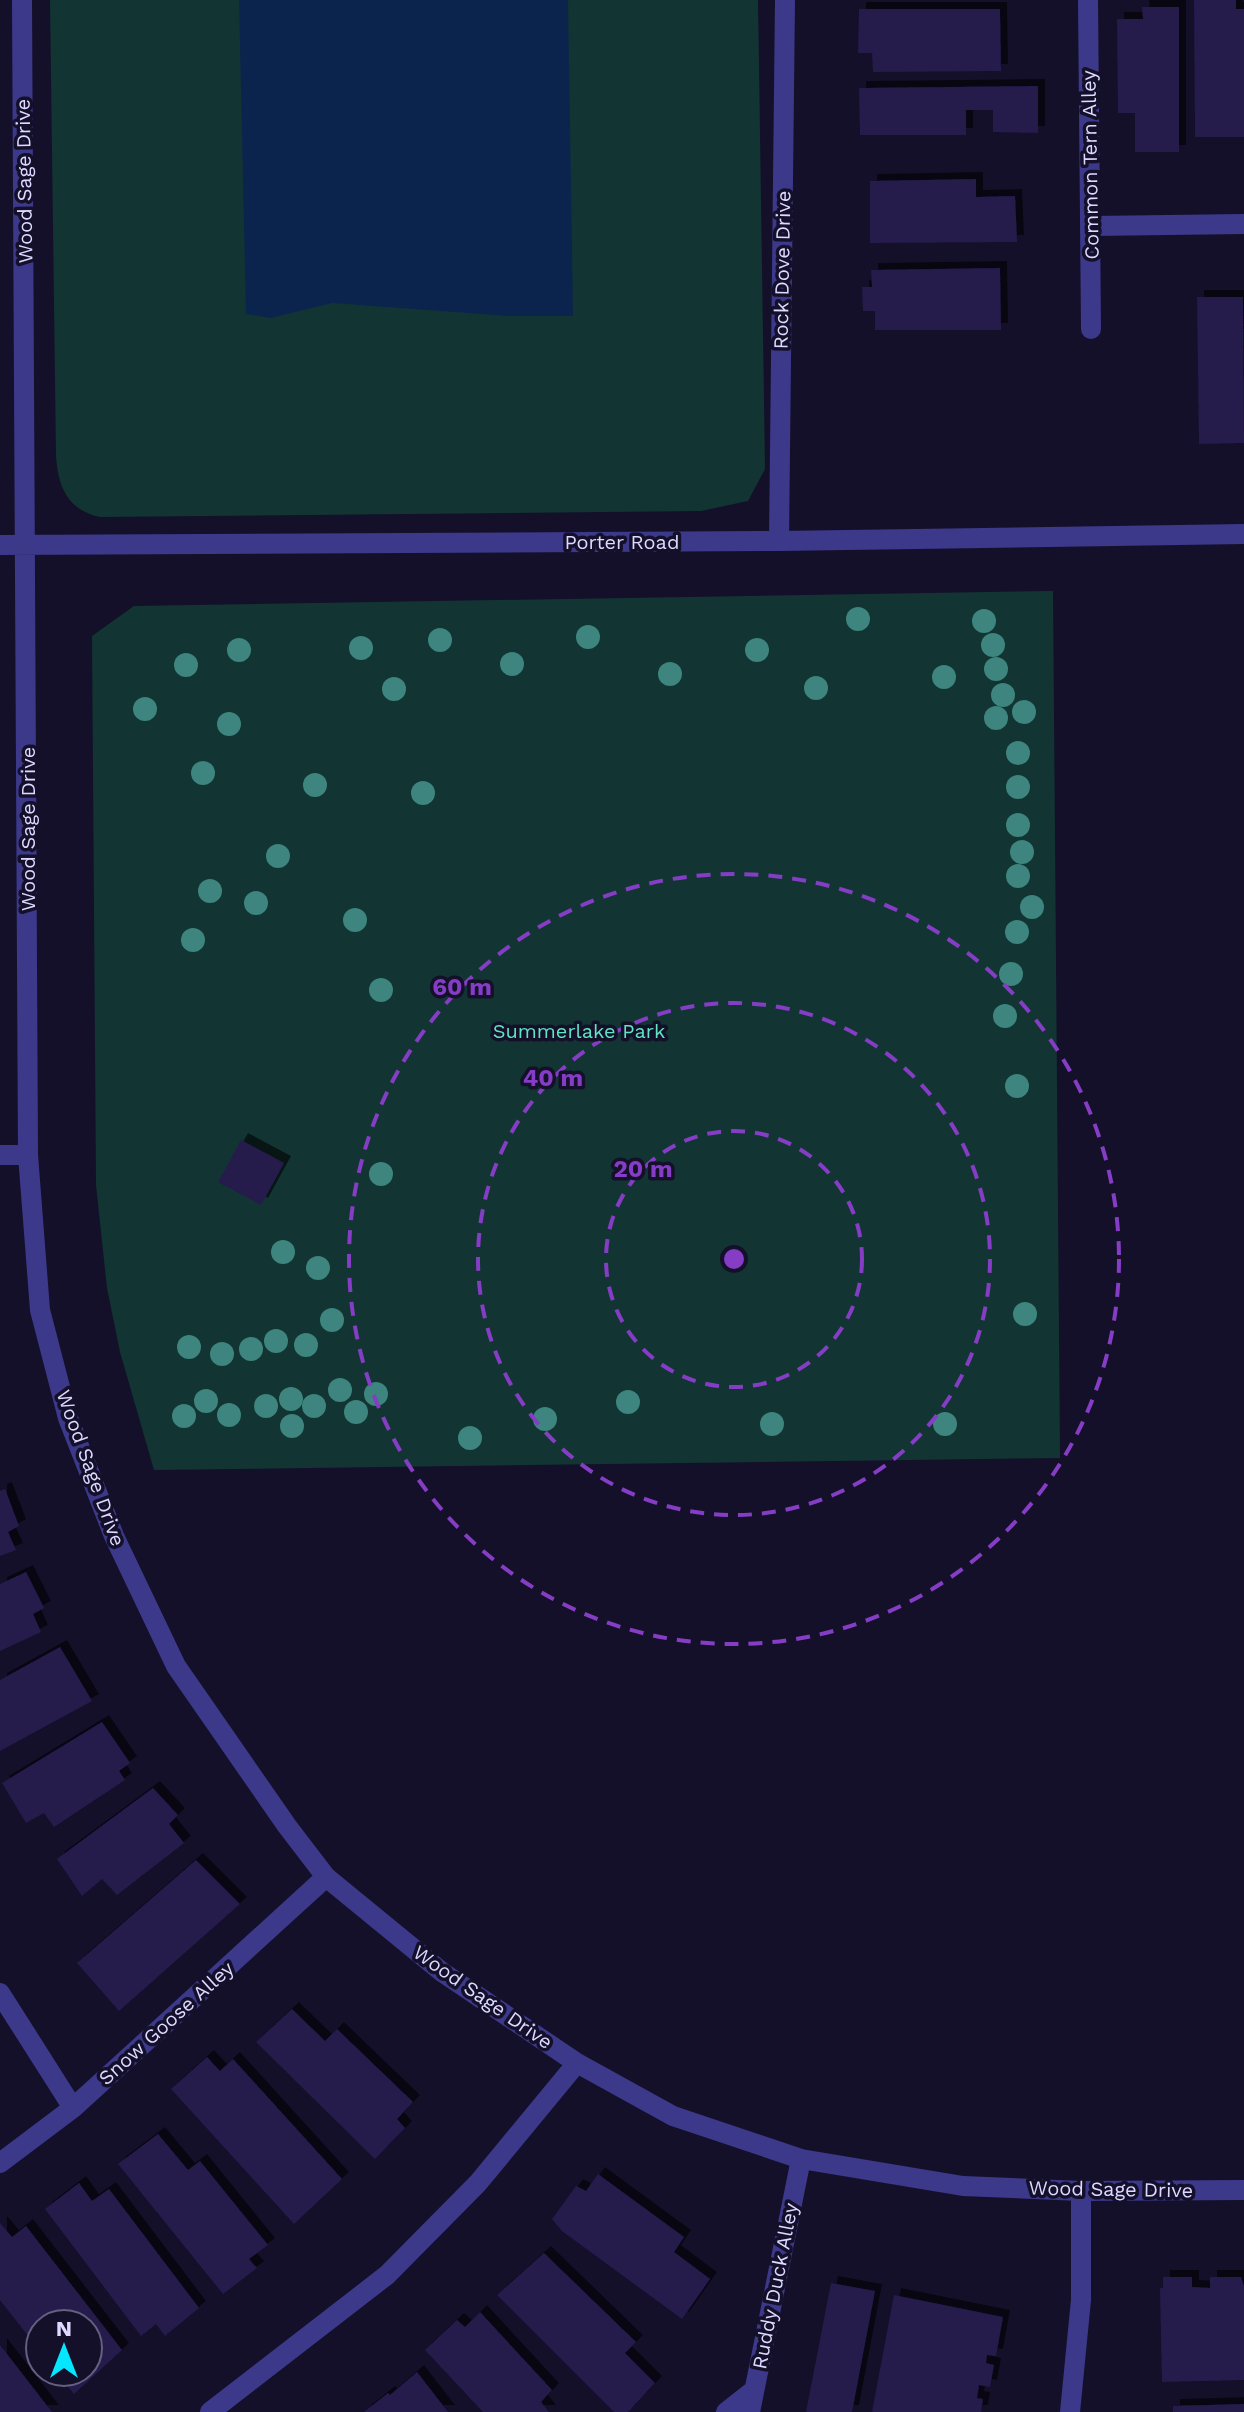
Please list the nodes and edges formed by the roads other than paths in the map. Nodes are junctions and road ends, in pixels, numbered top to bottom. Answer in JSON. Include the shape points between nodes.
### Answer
{"nodes":[{"id":1,"x":22,"y":0,"type":"edge"},
{"id":2,"x":785,"y":0,"type":"edge"},
{"id":3,"x":1088,"y":0,"type":"edge"},
{"id":4,"x":1244,"y":224,"type":"edge"},
{"id":5,"x":1091,"y":226,"type":"junction"},
{"id":6,"x":1091,"y":329,"type":"dead end"},
{"id":7,"x":1244,"y":534,"type":"edge"},
{"id":8,"x":779,"y":541,"type":"junction"},
{"id":9,"x":28,"y":544,"type":"junction"},
{"id":10,"x":0,"y":545,"type":"edge"},
{"id":11,"x":0,"y":1155,"type":"edge"},
{"id":12,"x":28,"y":1155,"type":"junction"},
{"id":13,"x":326,"y":1877,"type":"junction"},
{"id":14,"x":0,"y":1993,"type":"edge"},
{"id":15,"x":577,"y":2063,"type":"junction"},
{"id":16,"x":73,"y":2108,"type":"junction"},
{"id":17,"x":801,"y":2159,"type":"junction"},
{"id":18,"x":0,"y":2163,"type":"edge"},
{"id":19,"x":1244,"y":2190,"type":"edge"},
{"id":20,"x":1081,"y":2191,"type":"junction"},
{"id":21,"x":754,"y":2390,"type":"junction"},
{"id":22,"x":210,"y":2412,"type":"edge"},
{"id":23,"x":726,"y":2412,"type":"edge"},
{"id":24,"x":750,"y":2412,"type":"edge"},
{"id":25,"x":1070,"y":2412,"type":"edge"}],
"edges":[{"from":1,"to":9,"type":"street","name":"Wood Sage Drive"},
{"from":2,"to":8,"type":"street","name":"Rock Dove Drive"},
{"from":3,"to":5,"type":"street","name":"Common Tern Alley"},
{"from":4,"to":5,"type":"street"},
{"from":5,"to":6,"type":"street","name":"Common Tern Alley"},
{"from":7,"to":8,"type":"street","name":"Porter Road"},
{"from":8,"to":9,"type":"street","name":"Porter Road"},
{"from":9,"to":10,"type":"street","name":"Porter Road"},
{"from":9,"to":12,"type":"street","name":"Wood Sage Drive"},
{"from":11,"to":12,"type":"street"},
{"from":12,"to":13,"type":"street","name":"Wood Sage Drive","via":[[40,1310],[68,1418],[114,1536],[176,1666]]},
{"from":13,"to":15,"type":"street","name":"Wood Sage Drive","via":[[442,1972]]},
{"from":13,"to":16,"type":"street","name":"Snow Goose Alley"},
{"from":14,"to":16,"type":"street"},
{"from":15,"to":17,"type":"street","name":"Wood Sage Drive","via":[[673,2116]]},
{"from":15,"to":22,"type":"street","via":[[478,2183],[387,2275]]},
{"from":16,"to":18,"type":"street","name":"Snow Goose Alley"},
{"from":17,"to":20,"type":"street","name":"Wood Sage Drive","via":[[963,2186]]},
{"from":17,"to":21,"type":"street","name":"Ruddy Duck Alley"},
{"from":19,"to":20,"type":"street","name":"Wood Sage Drive"},
{"from":20,"to":25,"type":"street","via":[[1081,2300]]},
{"from":21,"to":23,"type":"street"},
{"from":21,"to":24,"type":"street","name":"Ruddy Duck Alley"}]}
